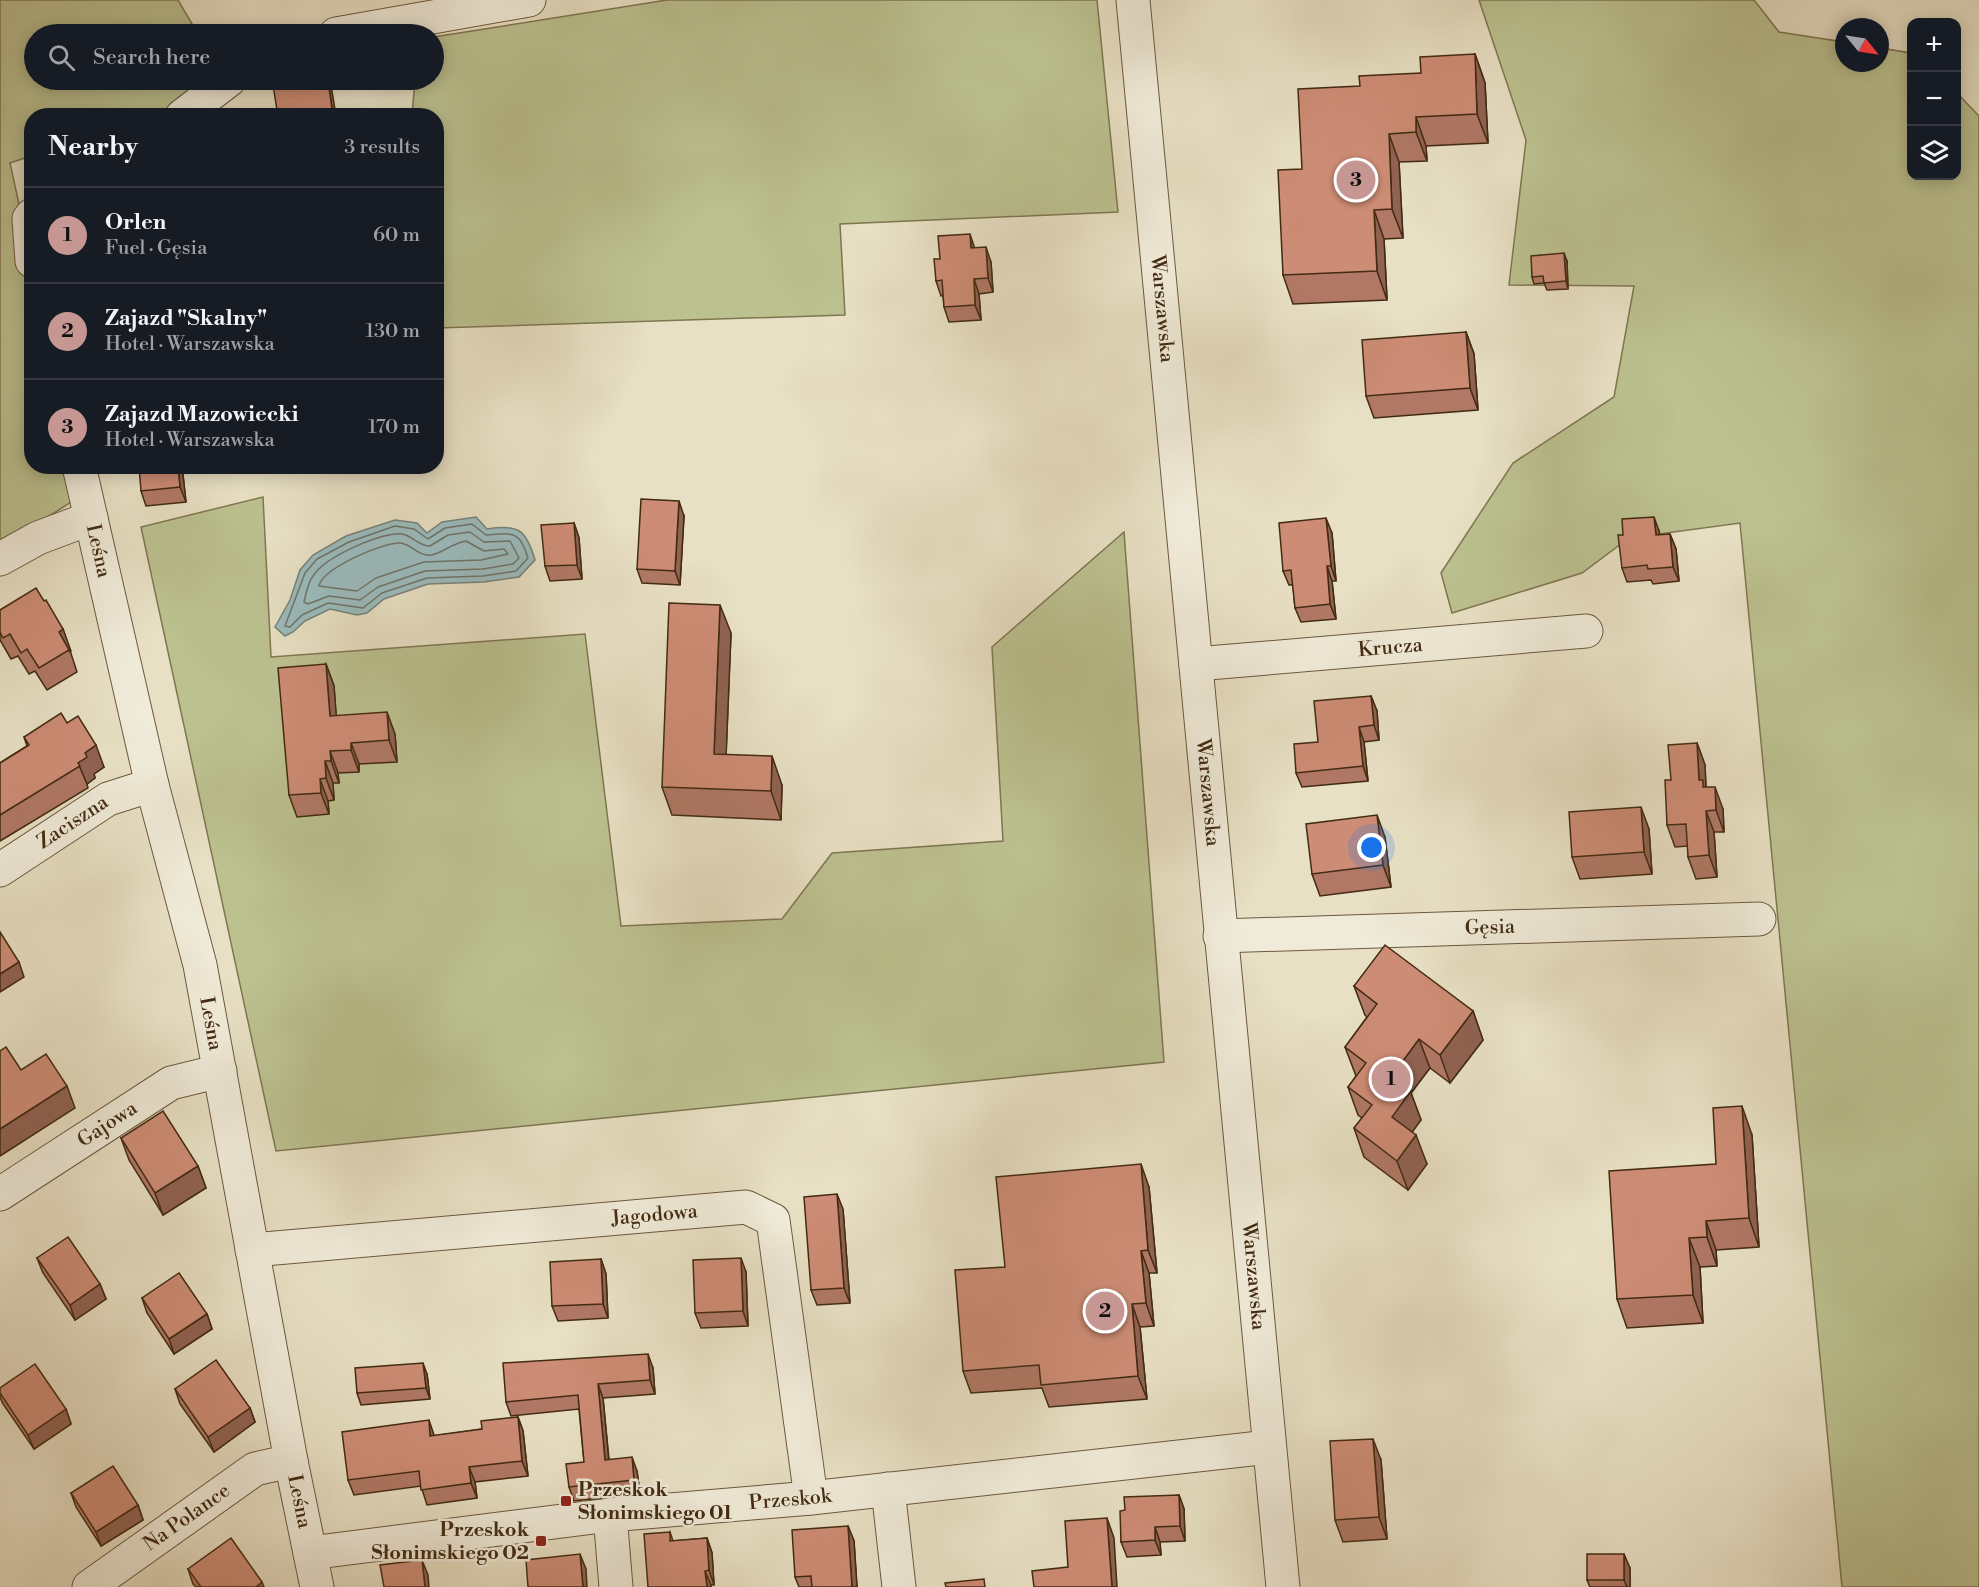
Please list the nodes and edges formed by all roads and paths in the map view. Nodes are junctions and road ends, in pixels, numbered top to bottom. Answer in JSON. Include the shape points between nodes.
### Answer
{"nodes":[{"id":1,"x":529,"y":0,"type":"edge"},
{"id":2,"x":1133,"y":0,"type":"edge"},
{"id":3,"x":393,"y":24,"type":"edge"},
{"id":4,"x":216,"y":90,"type":"edge"},
{"id":5,"x":192,"y":108,"type":"edge"},
{"id":6,"x":81,"y":474,"type":"edge"},
{"id":7,"x":91,"y":518,"type":"junction"},
{"id":8,"x":0,"y":559,"type":"edge"},
{"id":9,"x":1586,"y":631,"type":"dead end"},
{"id":10,"x":1196,"y":664,"type":"junction"},
{"id":11,"x":152,"y":785,"type":"junction"},
{"id":12,"x":0,"y":870,"type":"edge"},
{"id":13,"x":1759,"y":919,"type":"dead end"},
{"id":14,"x":1220,"y":936,"type":"junction"},
{"id":15,"x":220,"y":1071,"type":"junction"},
{"id":16,"x":0,"y":1194,"type":"edge"},
{"id":17,"x":252,"y":1250,"type":"junction"},
{"id":18,"x":1269,"y":1447,"type":"junction"},
{"id":19,"x":291,"y":1461,"type":"junction"},
{"id":20,"x":888,"y":1489,"type":"junction"},
{"id":21,"x":811,"y":1498,"type":"junction"},
{"id":22,"x":610,"y":1515,"type":"junction"},
{"id":23,"x":310,"y":1553,"type":"junction"},
{"id":24,"x":89,"y":1587,"type":"edge"},
{"id":25,"x":317,"y":1587,"type":"edge"},
{"id":26,"x":616,"y":1587,"type":"edge"},
{"id":27,"x":899,"y":1587,"type":"edge"},
{"id":28,"x":1283,"y":1587,"type":"edge"}],
"edges":[{"from":1,"to":3,"type":"street"},
{"from":2,"to":10,"type":"street","name":"Warszawska"},
{"from":4,"to":5,"type":"street"},
{"from":6,"to":7,"type":"street","name":"Leśna"},
{"from":7,"to":8,"type":"street","via":[[38,538]]},
{"from":7,"to":11,"type":"street","name":"Leśna"},
{"from":9,"to":10,"type":"street","name":"Krucza"},
{"from":10,"to":14,"type":"street","name":"Warszawska"},
{"from":11,"to":12,"type":"street","name":"Zaciszna","via":[[108,799]]},
{"from":11,"to":15,"type":"street","name":"Leśna","via":[[200,965]]},
{"from":13,"to":14,"type":"street","name":"Gęsia"},
{"from":14,"to":18,"type":"street","name":"Warszawska"},
{"from":15,"to":16,"type":"street","name":"Gajowa","via":[[171,1083]]},
{"from":15,"to":17,"type":"street","name":"Leśna"},
{"from":17,"to":19,"type":"street","name":"Leśna"},
{"from":17,"to":21,"type":"street","name":"Jagodowa","via":[[746,1207],[773,1220]]},
{"from":18,"to":20,"type":"street","name":"Przeskok"},
{"from":18,"to":28,"type":"street","name":"Warszawska"},
{"from":19,"to":23,"type":"street","name":"Leśna"},
{"from":19,"to":24,"type":"street","name":"Na Polance","via":[[255,1469]]},
{"from":20,"to":21,"type":"street","name":"Przeskok"},
{"from":20,"to":27,"type":"street"},
{"from":21,"to":22,"type":"street","name":"Przeskok"},
{"from":22,"to":23,"type":"street","name":"Przeskok"},
{"from":22,"to":26,"type":"street"},
{"from":23,"to":25,"type":"street","name":"Leśna"}]}
